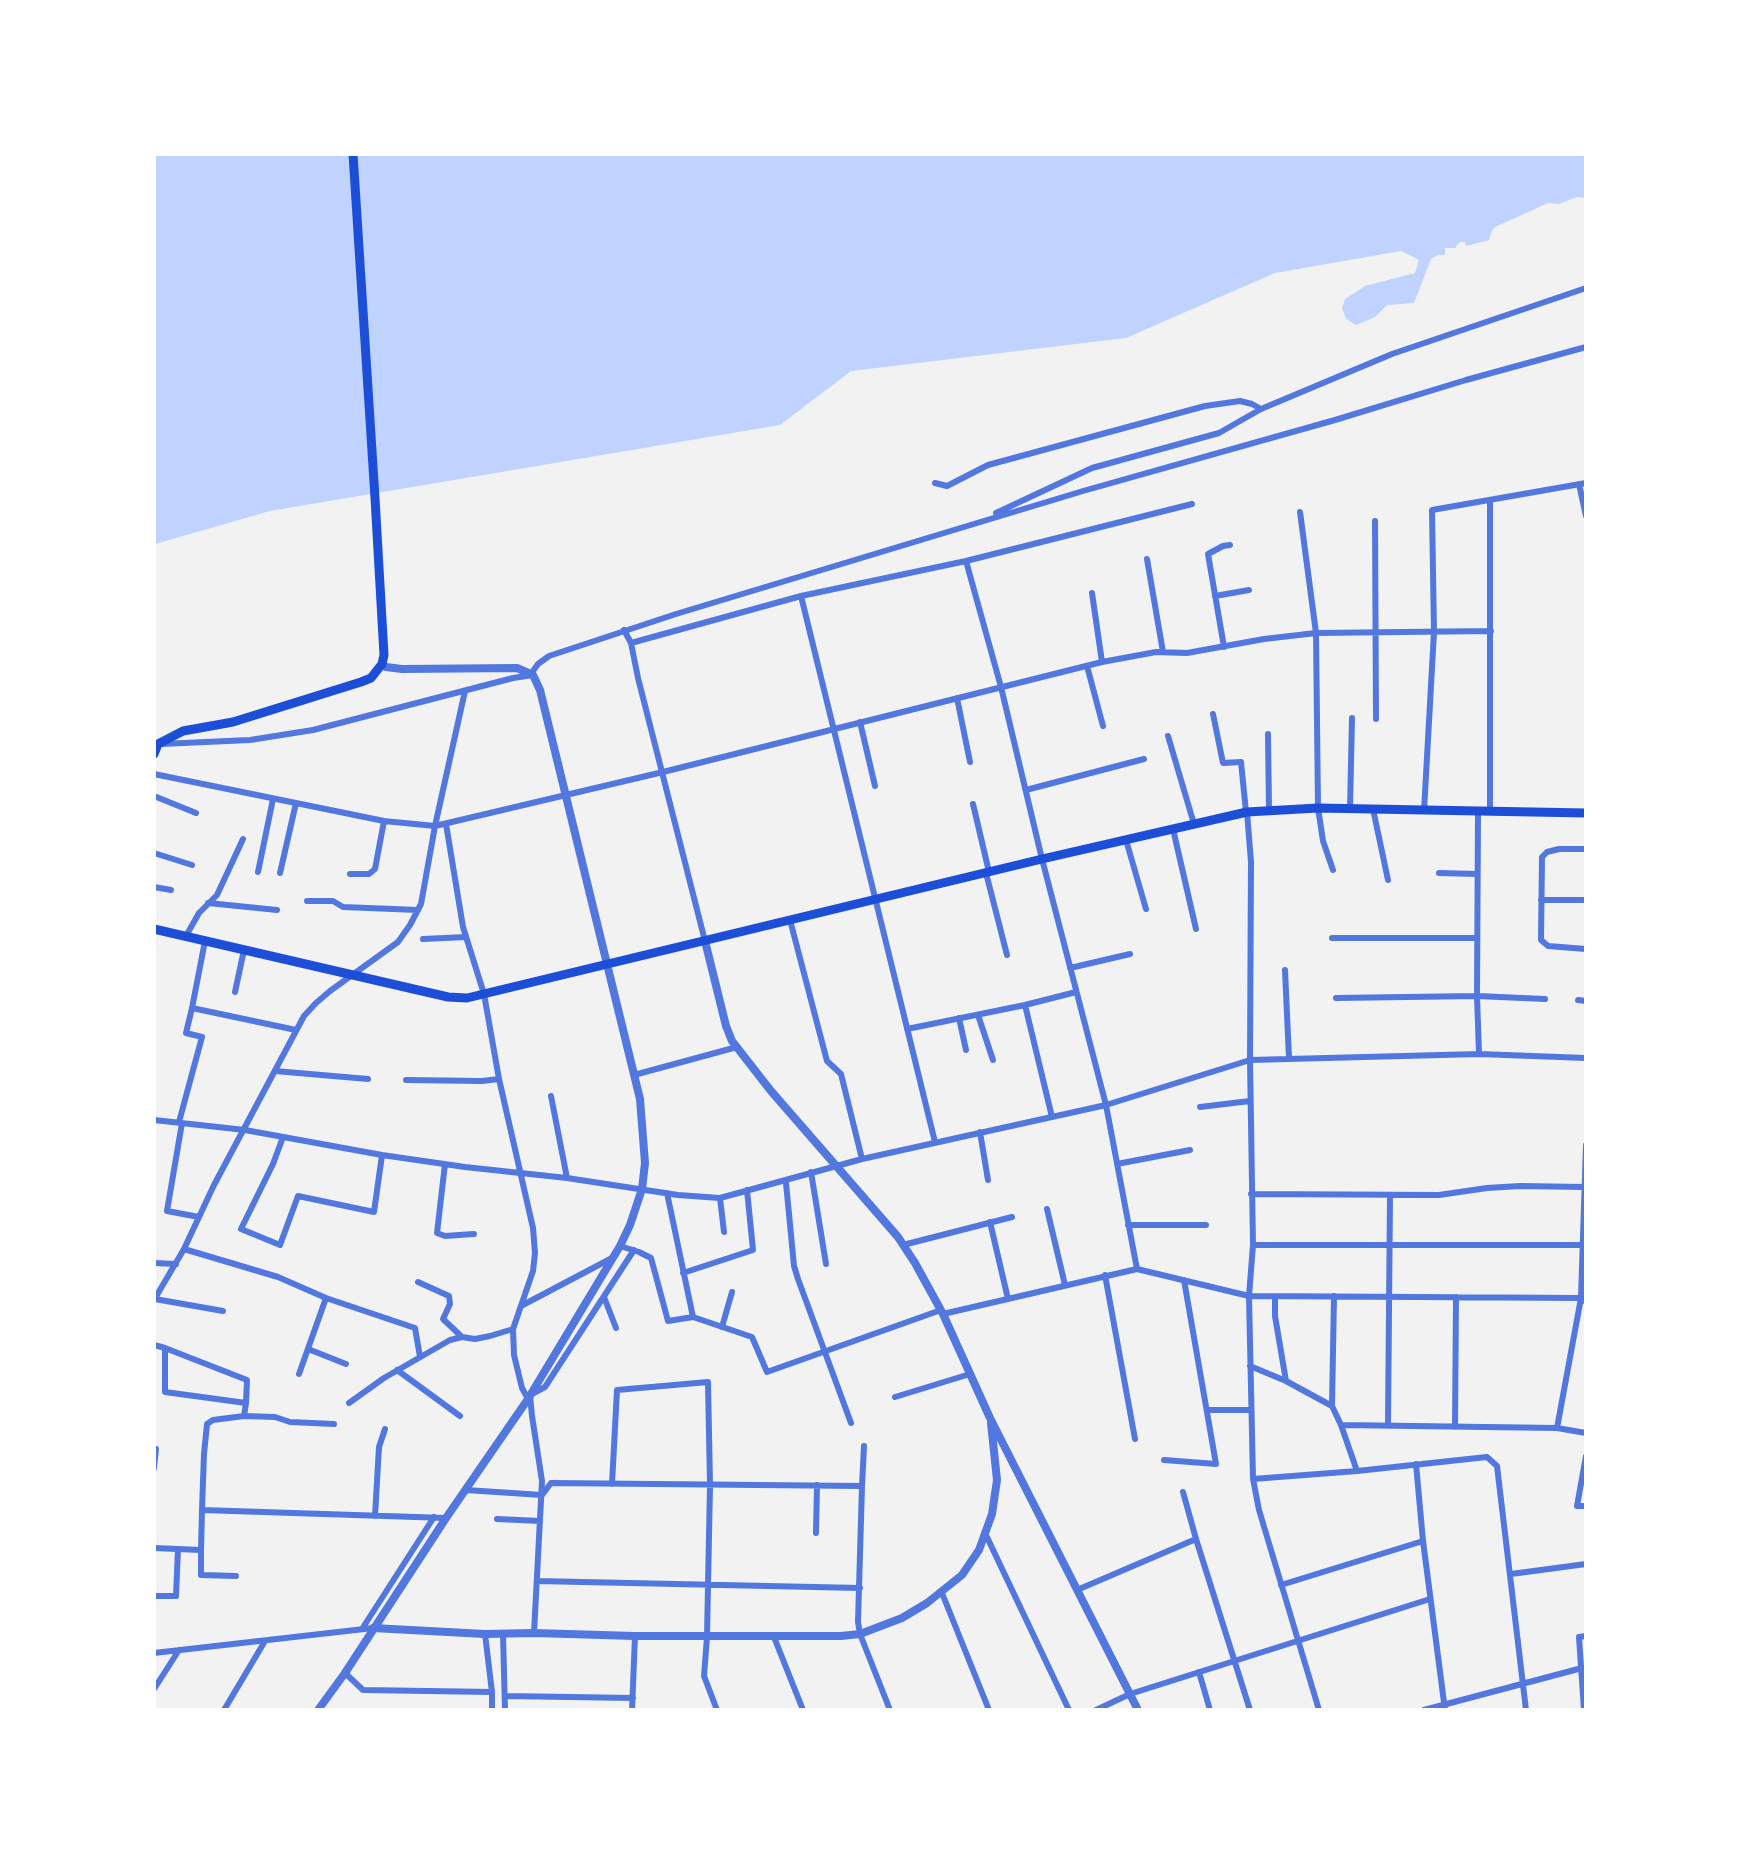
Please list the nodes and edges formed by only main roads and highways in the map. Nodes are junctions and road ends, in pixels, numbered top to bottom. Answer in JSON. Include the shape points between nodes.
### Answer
{"nodes":[{"id":1,"x":353,"y":154,"type":"edge"},
{"id":2,"x":156,"y":744,"type":"edge"},
{"id":3,"x":154,"y":754,"type":"edge"},
{"id":4,"x":1586,"y":813,"type":"edge"},
{"id":5,"x":154,"y":929,"type":"edge"}],
"edges":[{"from":1,"to":2,"type":"main road","via":[[383,660],[371,678],[361,682],[233,722],[193,728]]},
{"from":2,"to":3,"type":"main road"},
{"from":4,"to":5,"type":"main road","via":[[1318,808],[1246,812],[467,998],[447,998]]}]}
